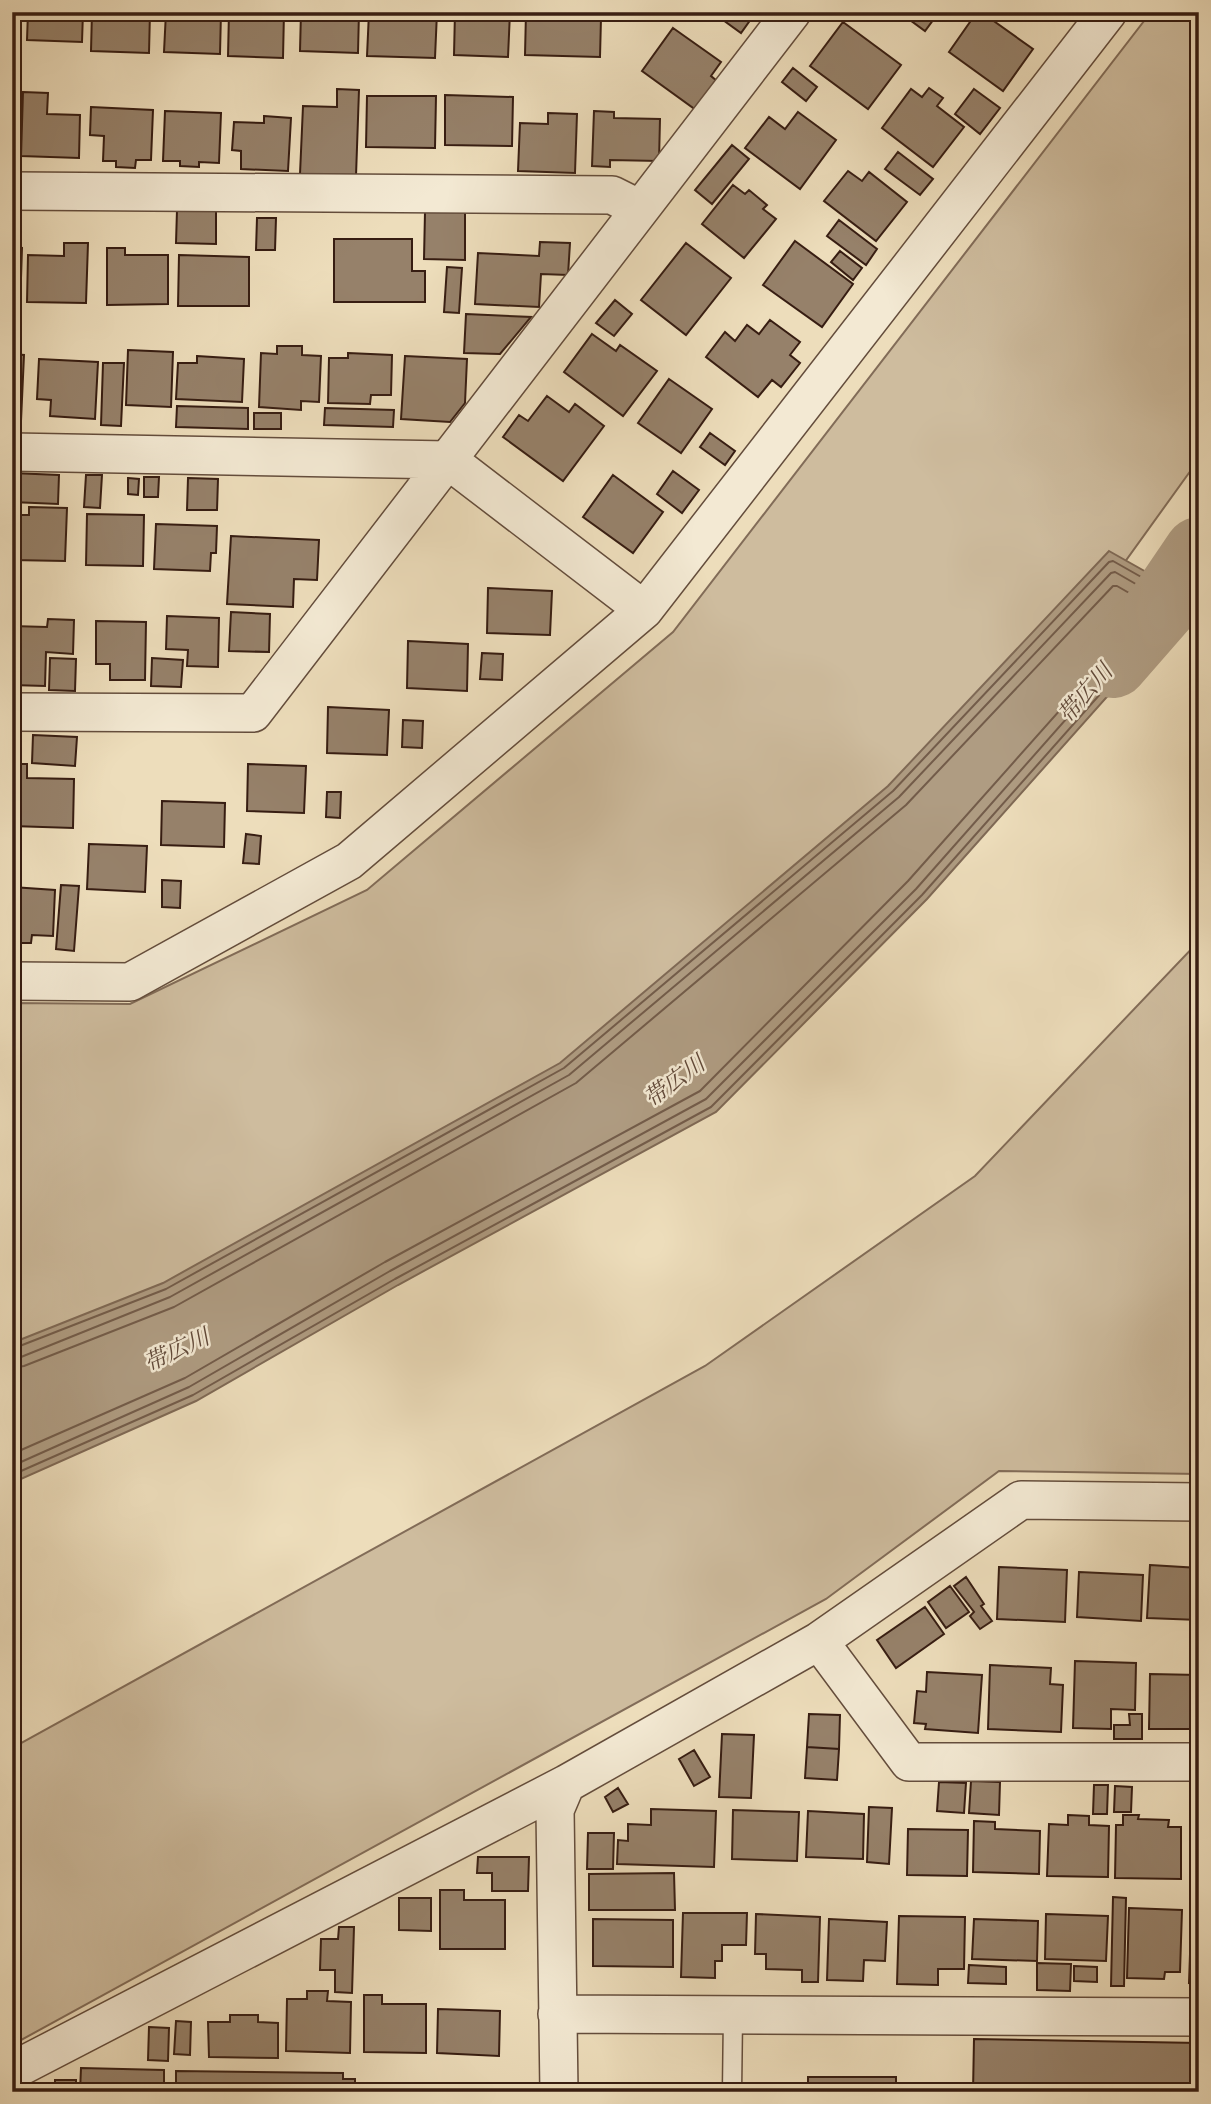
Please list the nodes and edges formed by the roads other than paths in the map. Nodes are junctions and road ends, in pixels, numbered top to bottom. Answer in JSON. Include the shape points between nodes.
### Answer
{"nodes":[{"id":1,"x":792,"y":12,"type":"edge"},
{"id":2,"x":1108,"y":12,"type":"edge"},
{"id":3,"x":12,"y":191,"type":"edge"},
{"id":4,"x":640,"y":209,"type":"junction"},
{"id":5,"x":12,"y":452,"type":"edge"},
{"id":6,"x":448,"y":460,"type":"junction"},
{"id":7,"x":644,"y":610,"type":"junction"},
{"id":8,"x":12,"y":712,"type":"edge"},
{"id":9,"x":12,"y":981,"type":"edge"},
{"id":10,"x":1199,"y":1502,"type":"edge"},
{"id":11,"x":819,"y":1642,"type":"junction"},
{"id":12,"x":1199,"y":1762,"type":"edge"},
{"id":13,"x":566,"y":1784,"type":"junction"},
{"id":14,"x":557,"y":2014,"type":"junction"},
{"id":15,"x":733,"y":2014,"type":"junction"},
{"id":16,"x":1199,"y":2017,"type":"edge"},
{"id":17,"x":12,"y":2071,"type":"edge"},
{"id":18,"x":559,"y":2092,"type":"edge"},
{"id":19,"x":732,"y":2092,"type":"edge"}],
"edges":[{"from":1,"to":4,"type":"street"},
{"from":2,"to":7,"type":"street"},
{"from":3,"to":4,"type":"street","via":[[612,195]]},
{"from":4,"to":6,"type":"street"},
{"from":5,"to":6,"type":"street"},
{"from":6,"to":7,"type":"street"},
{"from":6,"to":8,"type":"street","via":[[253,713]]},
{"from":7,"to":9,"type":"street","via":[[349,861],[130,982]]},
{"from":10,"to":11,"type":"street","via":[[1021,1500]]},
{"from":11,"to":12,"type":"street","via":[[909,1762]]},
{"from":11,"to":13,"type":"street"},
{"from":13,"to":14,"type":"street","via":[[555,1810]]},
{"from":13,"to":17,"type":"street"},
{"from":14,"to":15,"type":"street"},
{"from":14,"to":18,"type":"street"},
{"from":15,"to":16,"type":"street"},
{"from":15,"to":19,"type":"lane"}]}
